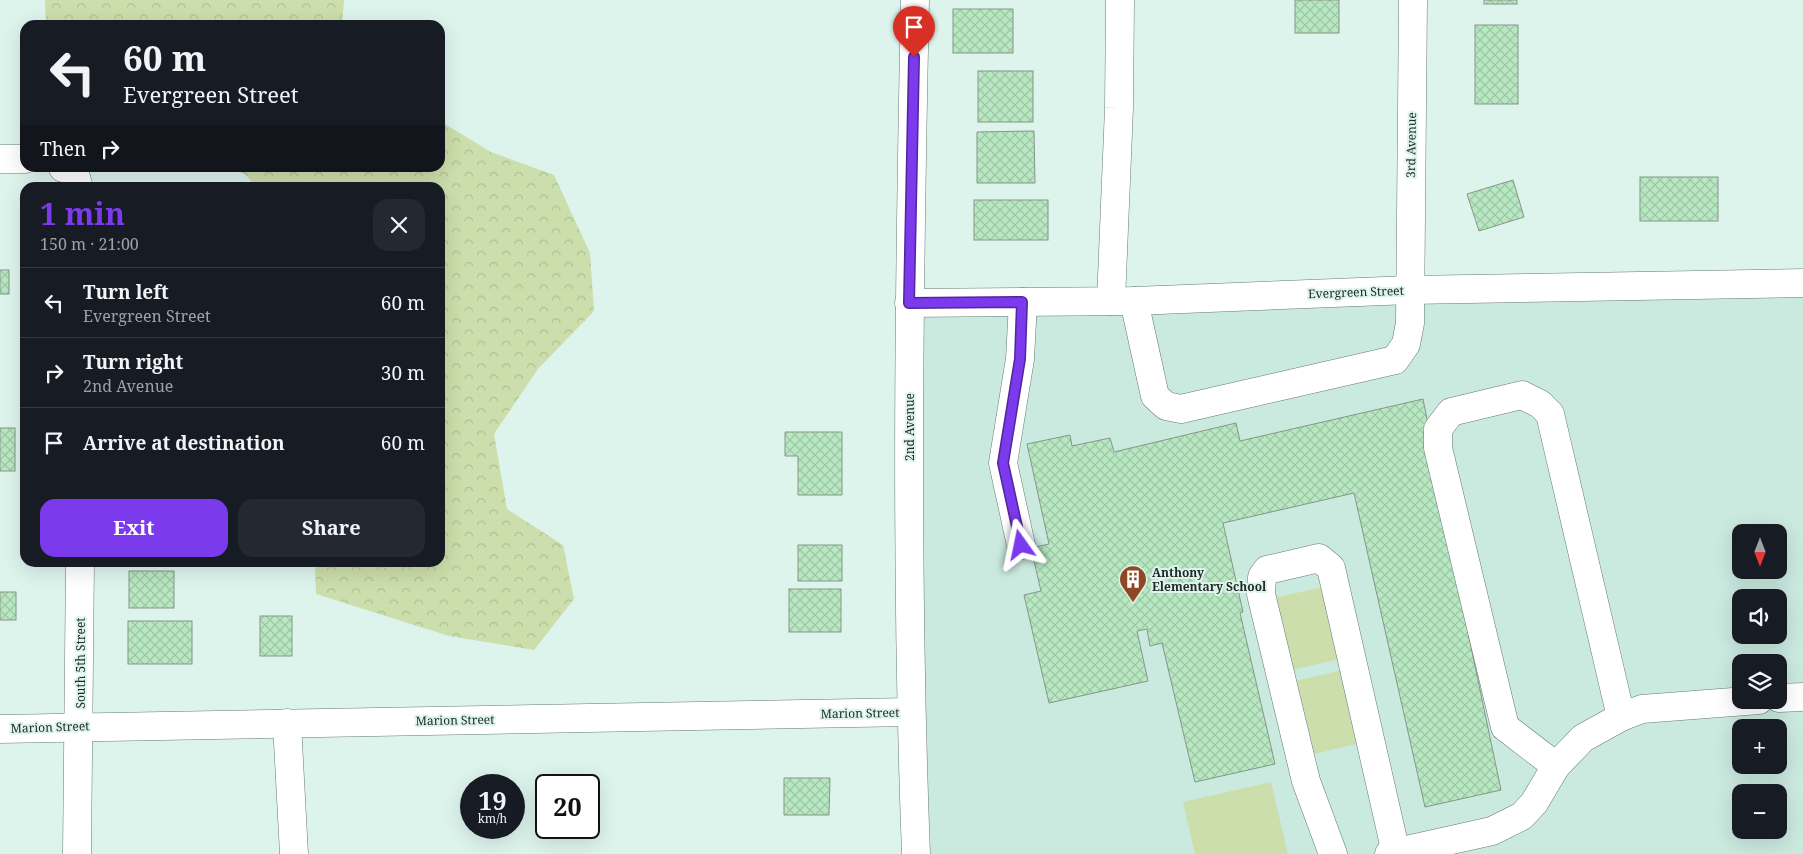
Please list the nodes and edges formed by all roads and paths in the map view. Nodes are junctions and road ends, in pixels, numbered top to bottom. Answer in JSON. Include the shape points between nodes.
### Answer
{"nodes":[{"id":1,"x":915,"y":0,"type":"edge"},
{"id":2,"x":1120,"y":0,"type":"edge"},
{"id":3,"x":1413,"y":0,"type":"edge"},
{"id":4,"x":0,"y":159,"type":"edge"},
{"id":5,"x":20,"y":159,"type":"edge"},
{"id":6,"x":1803,"y":283,"type":"edge"},
{"id":7,"x":1410,"y":290,"type":"junction"},
{"id":8,"x":1122,"y":301,"type":"junction"},
{"id":9,"x":1022,"y":302,"type":"junction"},
{"id":10,"x":909,"y":303,"type":"junction"},
{"id":11,"x":1021,"y":545,"type":"dead end"},
{"id":12,"x":80,"y":567,"type":"edge"},
{"id":13,"x":1803,"y":696,"type":"edge"},
{"id":14,"x":1787,"y":697,"type":"edge"},
{"id":15,"x":1732,"y":702,"type":"edge"},
{"id":16,"x":910,"y":712,"type":"junction"},
{"id":17,"x":1621,"y":717,"type":"junction"},
{"id":18,"x":287,"y":723,"type":"junction"},
{"id":19,"x":80,"y":726,"type":"junction"},
{"id":20,"x":0,"y":729,"type":"edge"},
{"id":21,"x":1556,"y":766,"type":"junction"},
{"id":22,"x":1392,"y":853,"type":"edge"},
{"id":23,"x":77,"y":854,"type":"edge"},
{"id":24,"x":294,"y":854,"type":"edge"},
{"id":25,"x":916,"y":854,"type":"edge"},
{"id":26,"x":1333,"y":854,"type":"edge"}],
"edges":[{"from":1,"to":10,"type":"street","name":"2nd Avenue"},
{"from":2,"to":8,"type":"street","name":"3rd Avenue"},
{"from":3,"to":7,"type":"street","name":"3rd Avenue"},
{"from":4,"to":5,"type":"street"},
{"from":6,"to":7,"type":"street","name":"Evergreen Street"},
{"from":7,"to":8,"type":"street","name":"Evergreen Street"},
{"from":7,"to":8,"type":"street","name":"3rd Avenue","via":[[1406,344],[1395,360],[1181,409],[1166,406],[1155,396]]},
{"from":8,"to":9,"type":"street","name":"Evergreen Street"},
{"from":9,"to":10,"type":"street","name":"Evergreen Street"},
{"from":9,"to":11,"type":"street","via":[[1020,359],[1003,463]]},
{"from":10,"to":16,"type":"street","name":"2nd Avenue"},
{"from":12,"to":19,"type":"street","name":"South 5th Street"},
{"from":13,"to":14,"type":"street"},
{"from":15,"to":17,"type":"street","via":[[1642,709]]},
{"from":16,"to":18,"type":"street","name":"Marion Street"},
{"from":16,"to":25,"type":"street","name":"2nd Avenue"},
{"from":17,"to":21,"type":"street","via":[[1583,738]]},
{"from":17,"to":21,"type":"street","via":[[1550,414],[1540,404],[1522,395],[1451,412],[1438,428],[1438,448],[1505,727]]},
{"from":18,"to":19,"type":"street","name":"Marion Street"},
{"from":18,"to":24,"type":"street"},
{"from":19,"to":20,"type":"street","name":"Marion Street"},
{"from":19,"to":23,"type":"street","name":"South 5th Street"},
{"from":21,"to":22,"type":"street","via":[[1534,803],[1522,816],[1506,825]]},
{"from":22,"to":26,"type":"street","via":[[1331,568],[1319,558],[1267,570],[1262,577],[1261,594],[1306,781]]}]}
